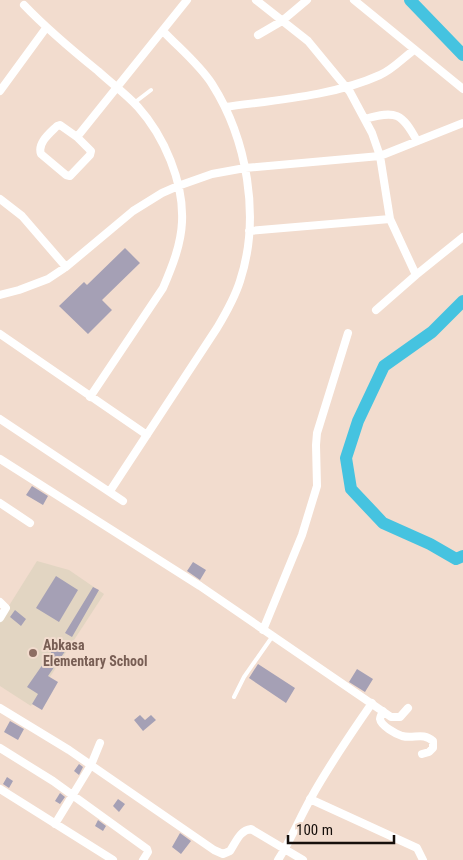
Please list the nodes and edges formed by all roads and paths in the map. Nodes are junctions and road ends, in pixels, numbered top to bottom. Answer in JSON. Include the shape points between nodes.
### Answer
{"nodes":[{"id":1,"x":187,"y":0,"type":"edge"},
{"id":2,"x":256,"y":0,"type":"edge"},
{"id":3,"x":307,"y":0,"type":"edge"},
{"id":4,"x":354,"y":0,"type":"edge"},
{"id":5,"x":24,"y":5,"type":"dead end"},
{"id":6,"x":282,"y":21,"type":"junction"},
{"id":7,"x":46,"y":28,"type":"junction"},
{"id":8,"x":162,"y":31,"type":"junction"},
{"id":9,"x":258,"y":35,"type":"dead end"},
{"id":10,"x":414,"y":50,"type":"junction"},
{"id":11,"x":346,"y":87,"type":"junction"},
{"id":12,"x":117,"y":88,"type":"junction"},
{"id":13,"x":463,"y":89,"type":"edge"},
{"id":14,"x":151,"y":90,"type":"dead end"},
{"id":15,"x":0,"y":91,"type":"edge"},
{"id":16,"x":134,"y":103,"type":"junction"},
{"id":17,"x":225,"y":107,"type":"junction"},
{"id":18,"x":365,"y":119,"type":"junction"},
{"id":19,"x":463,"y":123,"type":"edge"},
{"id":20,"x":77,"y":137,"type":"junction"},
{"id":21,"x":417,"y":141,"type":"junction"},
{"id":22,"x":380,"y":156,"type":"junction"},
{"id":23,"x":245,"y":168,"type":"junction"},
{"id":24,"x":178,"y":186,"type":"junction"},
{"id":25,"x":0,"y":199,"type":"edge"},
{"id":26,"x":390,"y":219,"type":"junction"},
{"id":27,"x":249,"y":231,"type":"junction"},
{"id":28,"x":463,"y":237,"type":"edge"},
{"id":29,"x":66,"y":267,"type":"junction"},
{"id":30,"x":416,"y":275,"type":"junction"},
{"id":31,"x":0,"y":294,"type":"edge"},
{"id":32,"x":376,"y":310,"type":"dead end"},
{"id":33,"x":348,"y":333,"type":"dead end"},
{"id":34,"x":0,"y":334,"type":"edge"},
{"id":35,"x":90,"y":397,"type":"junction"},
{"id":36,"x":0,"y":419,"type":"edge"},
{"id":37,"x":147,"y":435,"type":"junction"},
{"id":38,"x":0,"y":459,"type":"edge"},
{"id":39,"x":110,"y":491,"type":"junction"},
{"id":40,"x":122,"y":501,"type":"dead end"},
{"id":41,"x":0,"y":503,"type":"edge"},
{"id":42,"x":30,"y":523,"type":"dead end"},
{"id":43,"x":0,"y":602,"type":"edge"},
{"id":44,"x":0,"y":618,"type":"edge"},
{"id":45,"x":263,"y":630,"type":"junction"},
{"id":46,"x":272,"y":637,"type":"junction"},
{"id":47,"x":234,"y":697,"type":"dead end"},
{"id":48,"x":372,"y":703,"type":"junction"},
{"id":49,"x":0,"y":708,"type":"edge"},
{"id":50,"x":408,"y":708,"type":"dead end"},
{"id":51,"x":383,"y":711,"type":"junction"},
{"id":52,"x":100,"y":743,"type":"dead end"},
{"id":53,"x":0,"y":748,"type":"edge"},
{"id":54,"x":422,"y":754,"type":"dead end"},
{"id":55,"x":92,"y":765,"type":"junction"},
{"id":56,"x":0,"y":789,"type":"edge"},
{"id":57,"x":73,"y":796,"type":"junction"},
{"id":58,"x":310,"y":799,"type":"junction"},
{"id":59,"x":55,"y":824,"type":"junction"},
{"id":60,"x":284,"y":850,"type":"junction"},
{"id":61,"x":113,"y":860,"type":"edge"},
{"id":62,"x":143,"y":860,"type":"edge"},
{"id":63,"x":278,"y":860,"type":"edge"},
{"id":64,"x":303,"y":860,"type":"edge"},
{"id":65,"x":423,"y":860,"type":"edge"}],
"edges":[{"from":1,"to":8,"type":"street"},
{"from":2,"to":6,"type":"street"},
{"from":3,"to":6,"type":"street"},
{"from":4,"to":10,"type":"street"},
{"from":5,"to":7,"type":"street"},
{"from":6,"to":9,"type":"street"},
{"from":6,"to":11,"type":"street","via":[[308,41]]},
{"from":7,"to":12,"type":"street"},
{"from":7,"to":15,"type":"street"},
{"from":8,"to":12,"type":"street"},
{"from":8,"to":17,"type":"street","via":[[211,82]]},
{"from":10,"to":11,"type":"street","via":[[381,75]]},
{"from":10,"to":13,"type":"street"},
{"from":11,"to":17,"type":"street"},
{"from":11,"to":18,"type":"street"},
{"from":12,"to":16,"type":"street"},
{"from":12,"to":20,"type":"street"},
{"from":14,"to":16,"type":"lane"},
{"from":16,"to":24,"type":"street","via":[[163,143]]},
{"from":17,"to":23,"type":"street"},
{"from":18,"to":21,"type":"street","via":[[395,115],[404,121]]},
{"from":18,"to":22,"type":"street"},
{"from":19,"to":21,"type":"street"},
{"from":20,"to":20,"type":"street","via":[[64,126],[57,126],[39,149],[70,176],[91,151]]},
{"from":21,"to":22,"type":"street"},
{"from":22,"to":23,"type":"street"},
{"from":22,"to":26,"type":"street"},
{"from":23,"to":24,"type":"street","via":[[212,174]]},
{"from":23,"to":27,"type":"street"},
{"from":24,"to":29,"type":"street","via":[[133,211]]},
{"from":24,"to":35,"type":"street","via":[[182,222],[171,270],[163,288]]},
{"from":25,"to":29,"type":"street","via":[[22,216]]},
{"from":26,"to":27,"type":"street"},
{"from":26,"to":30,"type":"street"},
{"from":27,"to":37,"type":"street","via":[[240,280],[229,308]]},
{"from":28,"to":30,"type":"street"},
{"from":29,"to":31,"type":"street","via":[[48,279]]},
{"from":30,"to":32,"type":"street"},
{"from":33,"to":45,"type":"street","via":[[317,433],[317,486],[302,535]]},
{"from":34,"to":35,"type":"street"},
{"from":35,"to":37,"type":"street"},
{"from":36,"to":39,"type":"street"},
{"from":37,"to":39,"type":"street"},
{"from":38,"to":45,"type":"street","via":[[192,580]]},
{"from":39,"to":40,"type":"street"},
{"from":41,"to":42,"type":"street"},
{"from":43,"to":44,"type":"street","via":[[6,608]]},
{"from":45,"to":46,"type":"street"},
{"from":46,"to":47,"type":"lane"},
{"from":46,"to":48,"type":"street"},
{"from":48,"to":51,"type":"street"},
{"from":48,"to":58,"type":"street"},
{"from":49,"to":55,"type":"street"},
{"from":50,"to":51,"type":"street","via":[[400,717],[394,718]]},
{"from":51,"to":54,"type":"street","via":[[381,722],[391,730],[400,735],[432,739],[433,748]]},
{"from":52,"to":55,"type":"street"},
{"from":53,"to":57,"type":"street"},
{"from":55,"to":57,"type":"street"},
{"from":55,"to":60,"type":"street","via":[[223,854],[230,851],[245,830],[251,829]]},
{"from":56,"to":59,"type":"street"},
{"from":57,"to":59,"type":"street"},
{"from":57,"to":62,"type":"street","via":[[147,849]]},
{"from":58,"to":60,"type":"street"},
{"from":58,"to":65,"type":"street","via":[[417,848]]},
{"from":59,"to":61,"type":"street"},
{"from":60,"to":63,"type":"street"},
{"from":60,"to":64,"type":"street"}]}
